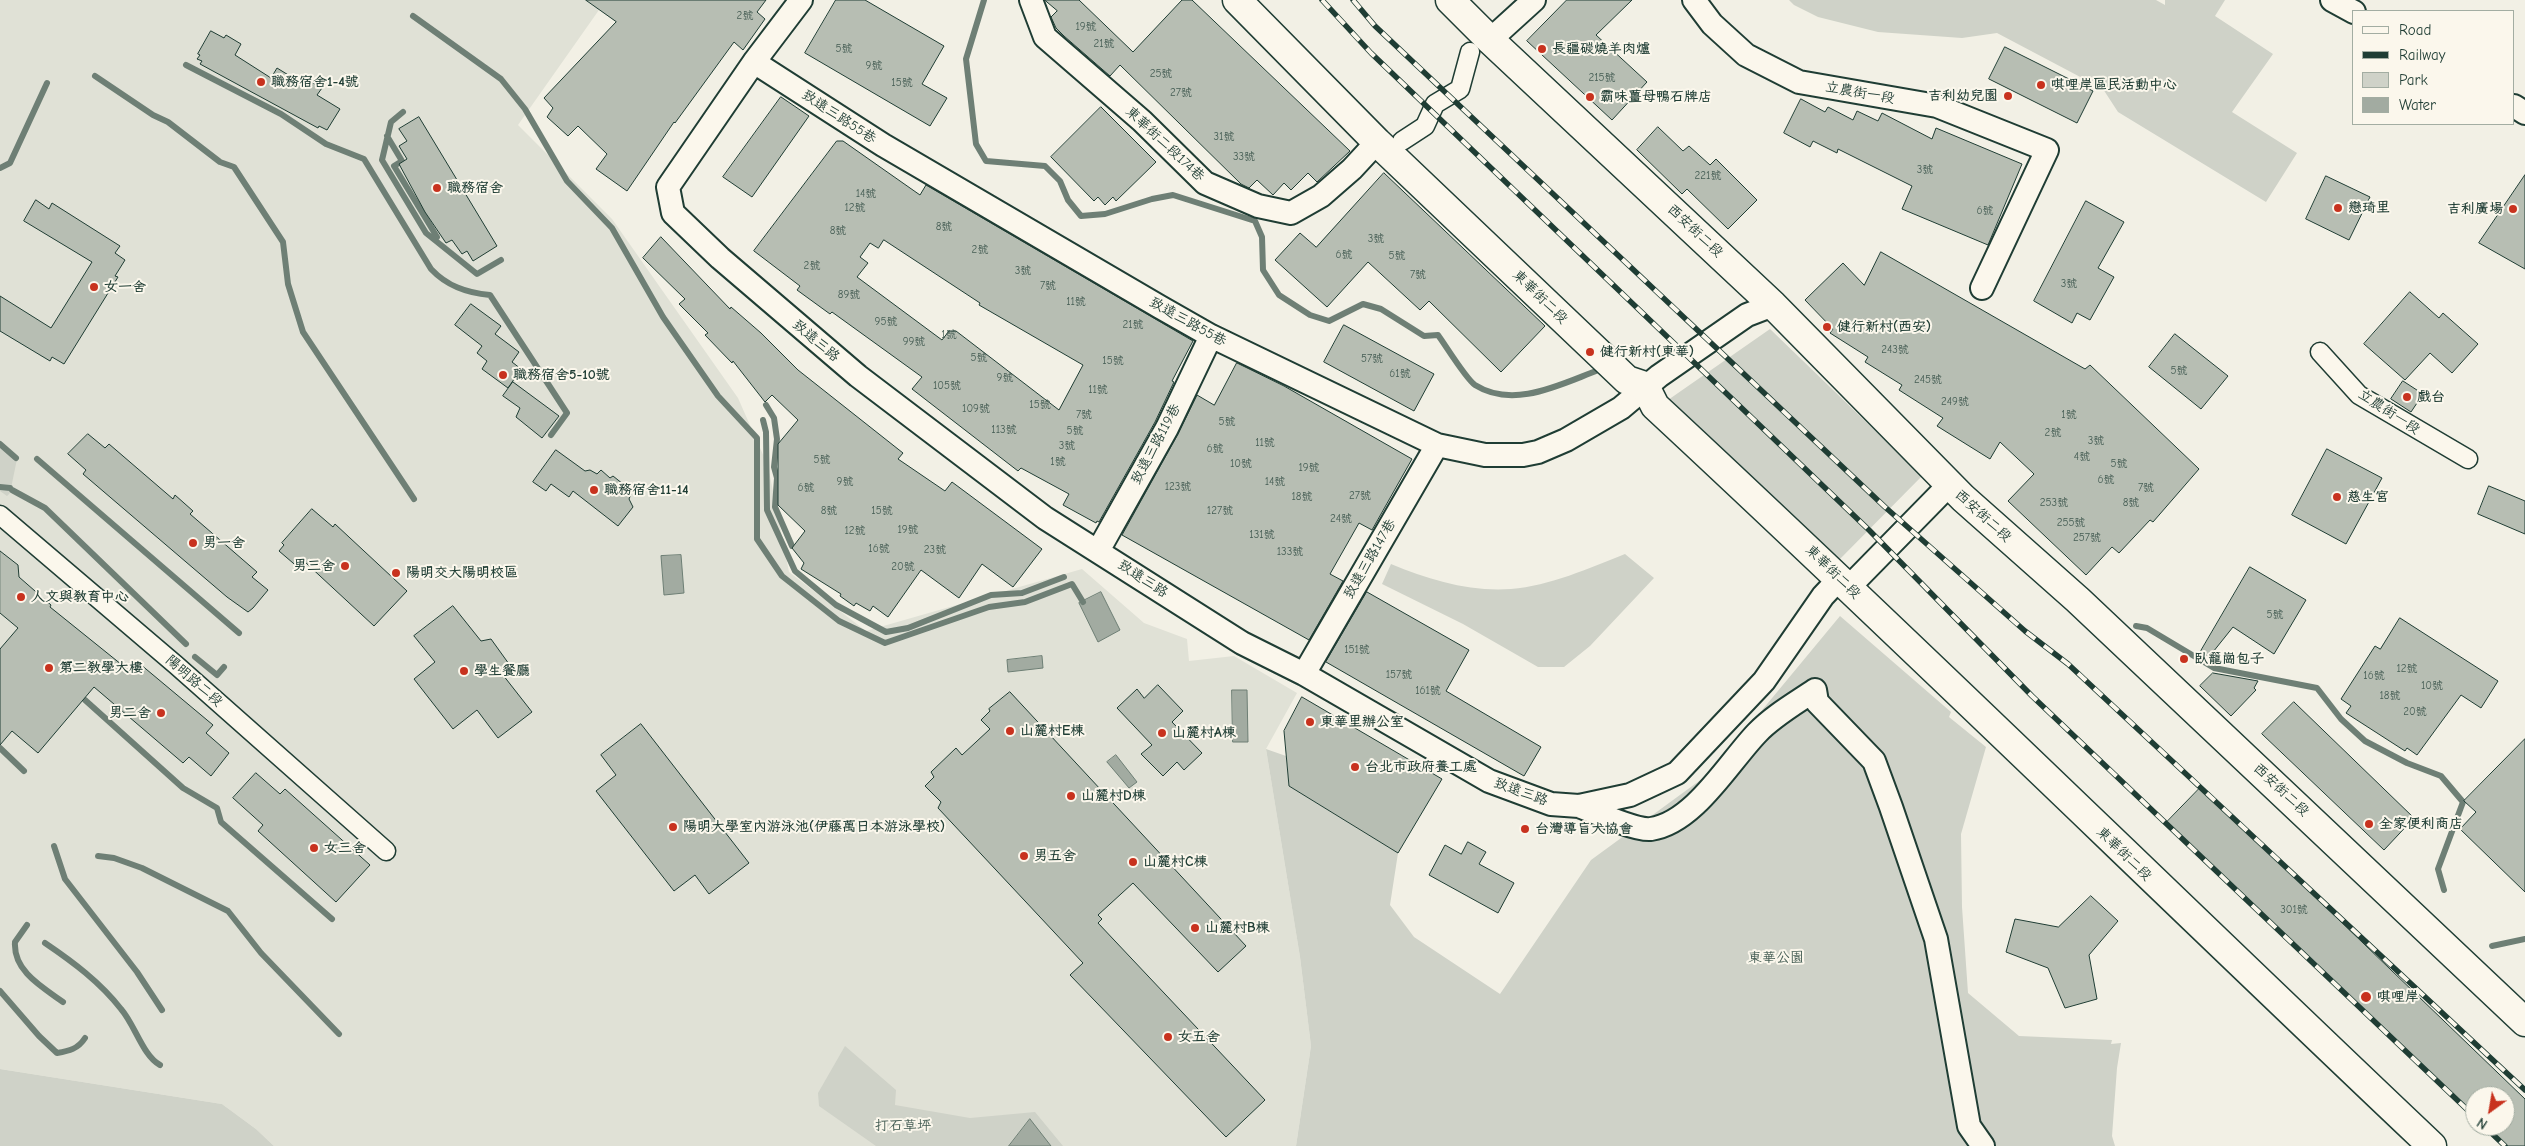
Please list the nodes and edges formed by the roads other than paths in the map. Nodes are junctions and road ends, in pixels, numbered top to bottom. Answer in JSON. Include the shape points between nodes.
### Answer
{"nodes":[{"id":1,"x":801,"y":0,"type":"edge"},
{"id":2,"x":1031,"y":0,"type":"edge"},
{"id":3,"x":1237,"y":0,"type":"edge"},
{"id":4,"x":1450,"y":0,"type":"edge"},
{"id":5,"x":1534,"y":0,"type":"edge"},
{"id":6,"x":1694,"y":0,"type":"edge"},
{"id":7,"x":1480,"y":46,"type":"junction"},
{"id":8,"x":754,"y":62,"type":"junction"},
{"id":9,"x":1390,"y":141,"type":"junction"},
{"id":10,"x":1982,"y":288,"type":"dead end"},
{"id":11,"x":1773,"y":304,"type":"junction"},
{"id":12,"x":1211,"y":336,"type":"junction"},
{"id":13,"x":2320,"y":352,"type":"dead end"},
{"id":14,"x":1645,"y":386,"type":"junction"},
{"id":15,"x":1437,"y":445,"type":"junction"},
{"id":16,"x":2468,"y":459,"type":"dead end"},
{"id":17,"x":1949,"y":485,"type":"junction"},
{"id":18,"x":0,"y":515,"type":"edge"},
{"id":19,"x":1098,"y":551,"type":"junction"},
{"id":20,"x":1844,"y":583,"type":"junction"},
{"id":21,"x":1304,"y":674,"type":"junction"},
{"id":22,"x":1578,"y":806,"type":"junction"},
{"id":23,"x":386,"y":851,"type":"dead end"},
{"id":24,"x":2525,"y":1022,"type":"edge"},
{"id":25,"x":1983,"y":1146,"type":"edge"},
{"id":26,"x":2432,"y":1146,"type":"edge"}],
"edges":[{"from":1,"to":8,"type":"street","name":"致遠三路"},
{"from":2,"to":9,"type":"street","name":"東華街二段174巷","via":[[1045,38],[1142,121],[1205,183],[1258,206],[1291,213],[1321,196]]},
{"from":3,"to":9,"type":"street","name":"東華街二段"},
{"from":4,"to":7,"type":"street","name":"西安街二段"},
{"from":5,"to":7,"type":"street"},
{"from":6,"to":10,"type":"street","name":"立農街一段","via":[[1712,24],[1746,55],[1799,82],[1937,106],[2048,150]]},
{"from":7,"to":9,"type":"street","via":[[1460,89],[1435,104],[1425,126]]},
{"from":7,"to":11,"type":"street","name":"西安街二段"},
{"from":8,"to":12,"type":"street","name":"致遠三路55巷","via":[[883,145]]},
{"from":8,"to":19,"type":"street","name":"致遠三路","via":[[668,187],[673,213],[720,258],[858,376],[1006,490]]},
{"from":9,"to":14,"type":"street","name":"東華街二段","via":[[1627,380]]},
{"from":11,"to":14,"type":"street","name":"致遠三路55巷","via":[[1746,315]]},
{"from":11,"to":17,"type":"street","name":"西安街二段"},
{"from":12,"to":15,"type":"street","name":"致遠三路55巷"},
{"from":12,"to":19,"type":"street","name":"致遠三路119巷","via":[[1167,428]]},
{"from":13,"to":16,"type":"street","name":"立農街一段","via":[[2360,395]]},
{"from":14,"to":15,"type":"street","name":"致遠三路55巷","via":[[1621,408],[1566,440],[1538,452],[1485,455]]},
{"from":14,"to":20,"type":"street","name":"東華街二段","via":[[1655,406]]},
{"from":15,"to":21,"type":"street","name":"致遠三路147巷"},
{"from":17,"to":20,"type":"street","name":"致遠三路"},
{"from":17,"to":24,"type":"street","name":"西安街二段","via":[[2239,750]]},
{"from":18,"to":23,"type":"street","name":"陽明路二段"},
{"from":19,"to":21,"type":"street","name":"致遠三路","via":[[1242,642]]},
{"from":20,"to":22,"type":"street","name":"致遠三路","via":[[1823,596],[1764,681],[1677,774],[1630,795]]},
{"from":20,"to":26,"type":"street","name":"東華街二段"},
{"from":21,"to":22,"type":"street","name":"致遠三路","via":[[1489,781],[1551,804]]},
{"from":22,"to":25,"type":"street","via":[[1650,830],[1676,820],[1714,786],[1758,732],[1815,690],[1817,702],[1874,761],[1891,807],[1936,939],[1969,1126]]}]}
